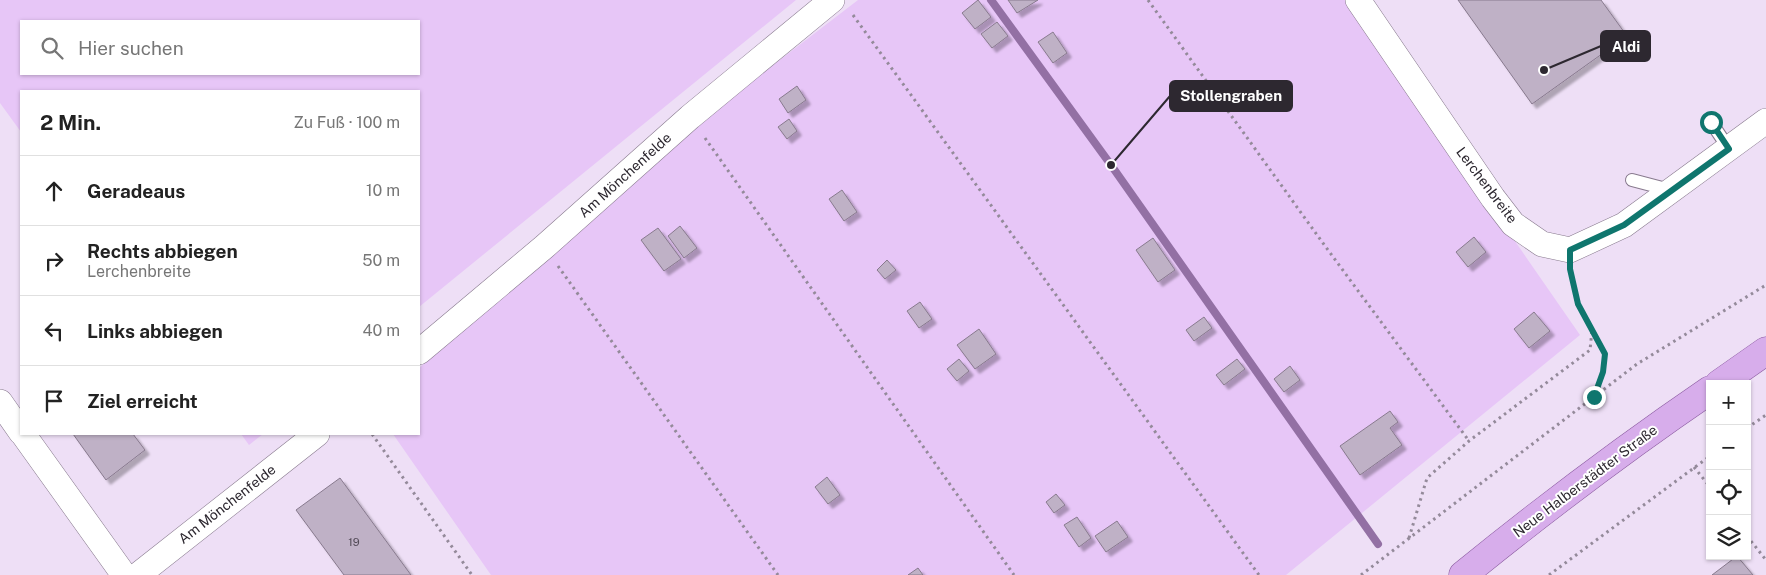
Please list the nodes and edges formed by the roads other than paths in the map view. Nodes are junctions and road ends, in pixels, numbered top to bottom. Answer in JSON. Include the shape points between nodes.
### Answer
{"nodes":[{"id":1,"x":1358,"y":0,"type":"edge"},
{"id":2,"x":840,"y":4,"type":"edge"},
{"id":3,"x":1711,"y":122,"type":"dead end"},
{"id":4,"x":1766,"y":122,"type":"edge"},
{"id":5,"x":1729,"y":149,"type":"junction"},
{"id":6,"x":1632,"y":180,"type":"dead end"},
{"id":7,"x":1672,"y":191,"type":"junction"},
{"id":8,"x":420,"y":351,"type":"edge"},
{"id":9,"x":1766,"y":352,"type":"edge"},
{"id":10,"x":1725,"y":380,"type":"edge"},
{"id":11,"x":1706,"y":393,"type":"edge"},
{"id":12,"x":0,"y":402,"type":"edge"},
{"id":13,"x":20,"y":430,"type":"edge"},
{"id":14,"x":23,"y":435,"type":"edge"},
{"id":15,"x":316,"y":435,"type":"edge"},
{"id":16,"x":124,"y":575,"type":"edge"},
{"id":17,"x":138,"y":575,"type":"edge"},
{"id":18,"x":1463,"y":575,"type":"edge"}],
"edges":[{"from":1,"to":7,"type":"street","name":"Lerchenbreite","via":[[1493,198],[1513,224],[1542,244],[1570,250],[1624,225]]},
{"from":2,"to":8,"type":"street","name":"Am Mönchenfelde","via":[[690,117],[544,248]]},
{"from":3,"to":5,"type":"lane"},
{"from":4,"to":5,"type":"street"},
{"from":5,"to":7,"type":"street"},
{"from":6,"to":7,"type":"lane"},
{"from":9,"to":10,"type":"main road"},
{"from":11,"to":18,"type":"main road","name":"Neue Halberstädter Straße","via":[[1547,507]]},
{"from":12,"to":13,"type":"street"},
{"from":14,"to":16,"type":"street"},
{"from":15,"to":17,"type":"street","name":"Am Mönchenfelde"}]}
